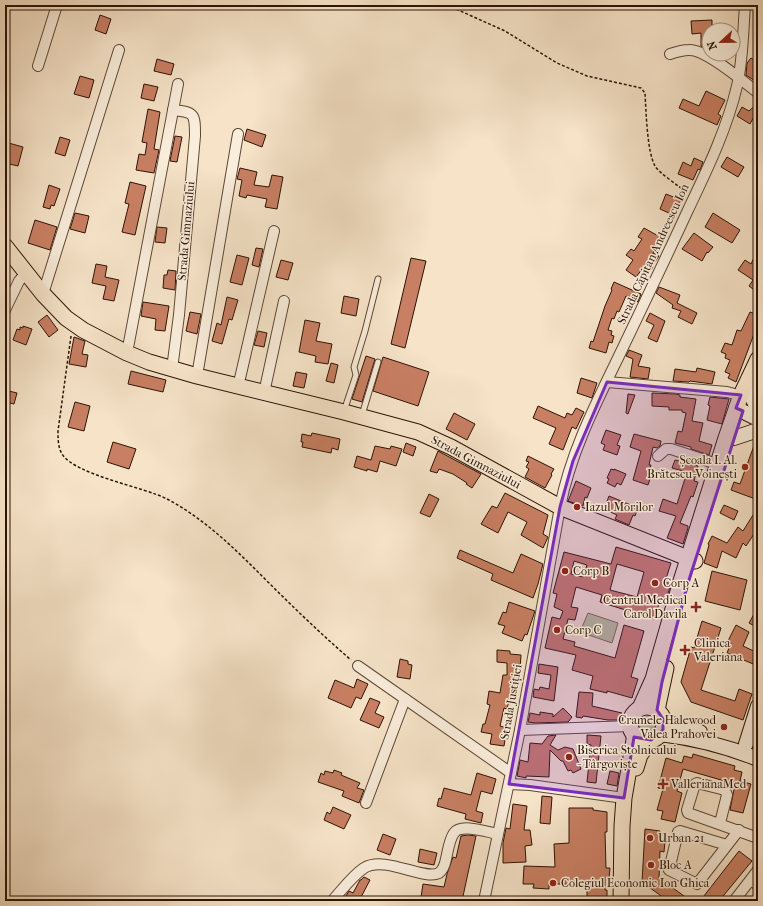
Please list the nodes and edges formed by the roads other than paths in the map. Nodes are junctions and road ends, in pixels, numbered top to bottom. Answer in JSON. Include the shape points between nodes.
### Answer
{"nodes":[{"id":1,"x":58,"y":5,"type":"edge"},
{"id":2,"x":745,"y":5,"type":"edge"},
{"id":3,"x":119,"y":50,"type":"dead end"},
{"id":4,"x":670,"y":54,"type":"dead end"},
{"id":5,"x":38,"y":66,"type":"dead end"},
{"id":6,"x":738,"y":78,"type":"junction"},
{"id":7,"x":178,"y":84,"type":"dead end"},
{"id":8,"x":758,"y":93,"type":"edge"},
{"id":9,"x":173,"y":110,"type":"junction"},
{"id":10,"x":238,"y":134,"type":"dead end"},
{"id":11,"x":274,"y":231,"type":"dead end"},
{"id":12,"x":5,"y":246,"type":"edge"},
{"id":13,"x":26,"y":273,"type":"junction"},
{"id":14,"x":378,"y":279,"type":"dead end"},
{"id":15,"x":43,"y":294,"type":"junction"},
{"id":16,"x":284,"y":301,"type":"dead end"},
{"id":17,"x":5,"y":310,"type":"edge"},
{"id":18,"x":127,"y":353,"type":"junction"},
{"id":19,"x":758,"y":358,"type":"edge"},
{"id":20,"x":378,"y":362,"type":"dead end"},
{"id":21,"x":172,"y":369,"type":"junction"},
{"id":22,"x":197,"y":376,"type":"junction"},
{"id":23,"x":607,"y":382,"type":"junction"},
{"id":24,"x":238,"y":387,"type":"junction"},
{"id":25,"x":264,"y":393,"type":"junction"},
{"id":26,"x":747,"y":395,"type":"edge"},
{"id":27,"x":758,"y":410,"type":"edge"},
{"id":28,"x":344,"y":412,"type":"junction"},
{"id":29,"x":362,"y":416,"type":"junction"},
{"id":30,"x":758,"y":418,"type":"edge"},
{"id":31,"x":758,"y":430,"type":"edge"},
{"id":32,"x":734,"y":438,"type":"junction"},
{"id":33,"x":658,"y":456,"type":"dead end"},
{"id":34,"x":721,"y":465,"type":"junction"},
{"id":35,"x":560,"y":507,"type":"junction"},
{"id":36,"x":688,"y":558,"type":"junction"},
{"id":37,"x":358,"y":666,"type":"road end"},
{"id":38,"x":405,"y":699,"type":"junction"},
{"id":39,"x":758,"y":706,"type":"edge"},
{"id":40,"x":640,"y":708,"type":"junction"},
{"id":41,"x":660,"y":714,"type":"junction"},
{"id":42,"x":520,"y":730,"type":"junction"},
{"id":43,"x":633,"y":730,"type":"junction"},
{"id":44,"x":656,"y":737,"type":"junction"},
{"id":45,"x":752,"y":746,"type":"edge"},
{"id":46,"x":758,"y":759,"type":"edge"},
{"id":47,"x":511,"y":773,"type":"junction"},
{"id":48,"x":509,"y":784,"type":"junction"},
{"id":49,"x":624,"y":798,"type":"junction"},
{"id":50,"x":366,"y":803,"type":"dead end"},
{"id":51,"x":720,"y":823,"type":"junction"},
{"id":52,"x":739,"y":830,"type":"junction"},
{"id":53,"x":498,"y":834,"type":"junction"},
{"id":54,"x":758,"y":838,"type":"edge"},
{"id":55,"x":726,"y":845,"type":"junction"},
{"id":56,"x":758,"y":870,"type":"edge"},
{"id":57,"x":749,"y":882,"type":"junction"},
{"id":58,"x":758,"y":888,"type":"edge"},
{"id":59,"x":332,"y":901,"type":"edge"},
{"id":60,"x":484,"y":901,"type":"edge"},
{"id":61,"x":621,"y":901,"type":"edge"},
{"id":62,"x":627,"y":901,"type":"edge"},
{"id":63,"x":734,"y":901,"type":"edge"}],
"edges":[{"from":1,"to":5,"type":"street"},
{"from":2,"to":6,"type":"street","name":"Strada Căpitan Andreescu Ion"},
{"from":3,"to":15,"type":"street"},
{"from":4,"to":6,"type":"street","via":[[697,51]]},
{"from":6,"to":8,"type":"street"},
{"from":6,"to":23,"type":"street","name":"Strada Căpitan Andreescu Ion","via":[[720,138]]},
{"from":7,"to":9,"type":"street"},
{"from":9,"to":18,"type":"street"},
{"from":9,"to":21,"type":"street","name":"Strada Gimnaziului","via":[[190,112],[194,116],[195,136]]},
{"from":10,"to":22,"type":"street"},
{"from":11,"to":24,"type":"street"},
{"from":12,"to":13,"type":"main road","name":"Strada Gimnaziului"},
{"from":13,"to":15,"type":"main road","name":"Strada Gimnaziului"},
{"from":13,"to":17,"type":"street"},
{"from":14,"to":28,"type":"lane","via":[[354,367],[356,375]]},
{"from":15,"to":18,"type":"main road","name":"Strada Gimnaziului","via":[[74,324]]},
{"from":16,"to":25,"type":"street"},
{"from":18,"to":21,"type":"main road","name":"Strada Gimnaziului"},
{"from":19,"to":26,"type":"main road"},
{"from":20,"to":29,"type":"lane"},
{"from":21,"to":22,"type":"main road","name":"Strada Gimnaziului"},
{"from":22,"to":24,"type":"main road","name":"Strada Gimnaziului"},
{"from":23,"to":26,"type":"street"},
{"from":23,"to":35,"type":"street","name":"Strada Căpitan Andreescu Ion","via":[[572,460]]},
{"from":24,"to":25,"type":"main road","name":"Strada Gimnaziului"},
{"from":25,"to":28,"type":"main road","name":"Strada Gimnaziului"},
{"from":26,"to":27,"type":"main road"},
{"from":26,"to":30,"type":"main road"},
{"from":26,"to":32,"type":"main road"},
{"from":26,"to":34,"type":"main road"},
{"from":28,"to":29,"type":"main road","name":"Strada Gimnaziului"},
{"from":29,"to":35,"type":"main road","name":"Strada Gimnaziului","via":[[435,439]]},
{"from":31,"to":32,"type":"main road"},
{"from":32,"to":34,"type":"main road"},
{"from":33,"to":34,"type":"street","via":[[666,449],[670,449]]},
{"from":34,"to":36,"type":"main road"},
{"from":34,"to":36,"type":"main road","via":[[702,511]]},
{"from":35,"to":36,"type":"main road","name":"Strada Gimnaziului"},
{"from":35,"to":42,"type":"street","name":"Strada Justiției"},
{"from":36,"to":40,"type":"main road","via":[[653,680]]},
{"from":36,"to":41,"type":"main road","via":[[662,682]]},
{"from":37,"to":38,"type":"street"},
{"from":38,"to":47,"type":"street"},
{"from":38,"to":50,"type":"street"},
{"from":39,"to":45,"type":"main road"},
{"from":40,"to":41,"type":"main road","via":[[648,707]]},
{"from":40,"to":43,"type":"main road","via":[[632,718]]},
{"from":41,"to":44,"type":"main road","via":[[664,725]]},
{"from":41,"to":45,"type":"main road","via":[[672,724]]},
{"from":42,"to":43,"type":"street"},
{"from":42,"to":47,"type":"street","name":"Strada Justiției"},
{"from":43,"to":44,"type":"main road","via":[[641,739]]},
{"from":43,"to":49,"type":"main road"},
{"from":44,"to":46,"type":"main road","via":[[693,739]]},
{"from":44,"to":62,"type":"main road","via":[[640,755],[632,787],[627,853]]},
{"from":47,"to":48,"type":"street","name":"Strada Justiției"},
{"from":48,"to":49,"type":"street"},
{"from":48,"to":53,"type":"street","name":"Strada Justiției"},
{"from":49,"to":61,"type":"main road"},
{"from":51,"to":51,"type":"street","via":[[688,812],[695,784],[725,790],[727,795]]},
{"from":51,"to":52,"type":"street"},
{"from":52,"to":54,"type":"street"},
{"from":52,"to":55,"type":"street"},
{"from":53,"to":59,"type":"street","via":[[463,828],[457,830],[453,834],[443,868],[439,872],[433,874],[374,864],[356,875]]},
{"from":53,"to":60,"type":"street","name":"Strada Justiției"},
{"from":55,"to":55,"type":"street","via":[[697,884],[669,870],[680,831]]},
{"from":56,"to":57,"type":"street"},
{"from":57,"to":58,"type":"lane"},
{"from":57,"to":63,"type":"street"}]}
